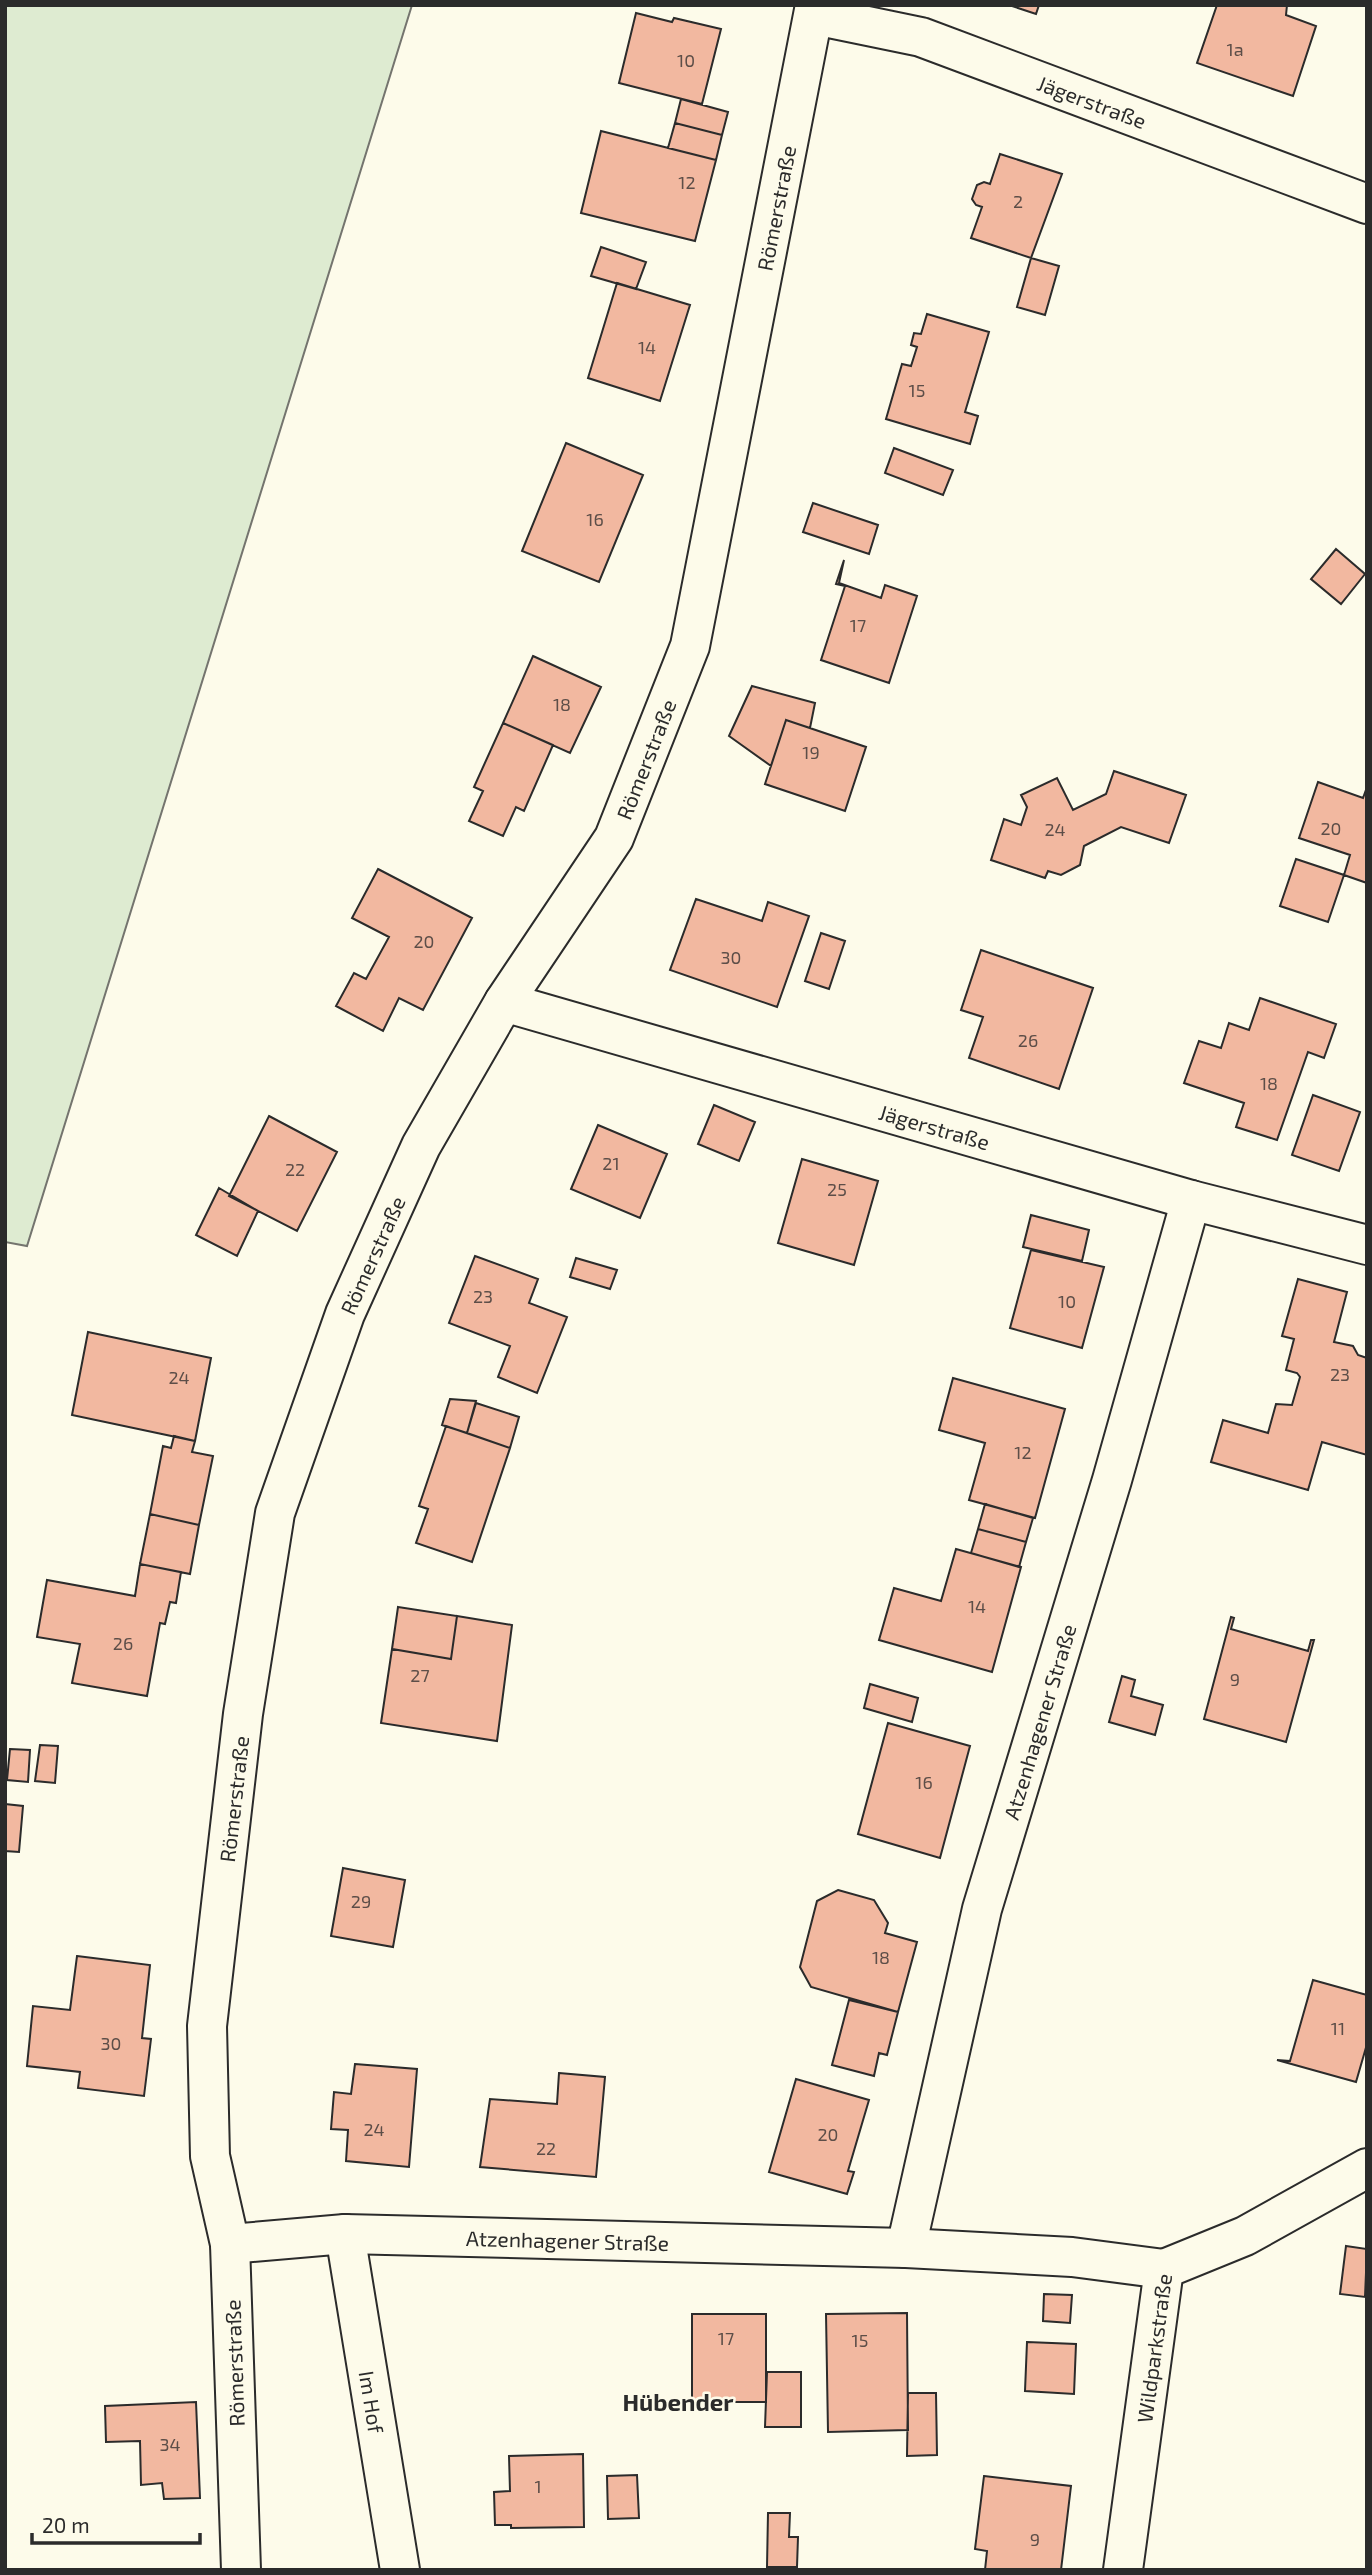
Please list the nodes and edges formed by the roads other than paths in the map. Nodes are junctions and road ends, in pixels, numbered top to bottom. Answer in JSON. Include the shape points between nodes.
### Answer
{"nodes":[{"id":1,"x":815,"y":10,"type":"edge"},
{"id":2,"x":1367,"y":204,"type":"edge"},
{"id":3,"x":504,"y":1002,"type":"junction"},
{"id":4,"x":1191,"y":1200,"type":"junction"},
{"id":5,"x":1367,"y":1245,"type":"edge"},
{"id":6,"x":1367,"y":2168,"type":"edge"},
{"id":7,"x":345,"y":2234,"type":"junction"},
{"id":8,"x":230,"y":2245,"type":"junction"},
{"id":9,"x":906,"y":2248,"type":"junction"},
{"id":10,"x":1164,"y":2269,"type":"junction"},
{"id":11,"x":242,"y":2570,"type":"edge"},
{"id":12,"x":400,"y":2570,"type":"edge"},
{"id":13,"x":1123,"y":2570,"type":"edge"}],
"edges":[{"from":1,"to":2,"type":"street","name":"Jägerstraße","via":[[921,37]]},
{"from":1,"to":3,"type":"street","name":"Römerstraße","via":[[690,646],[614,838]]},
{"from":3,"to":4,"type":"street","name":"Jägerstraße"},
{"from":3,"to":8,"type":"street","name":"Römerstraße","via":[[421,1146],[350,1302],[275,1513],[243,1714],[207,2026],[210,2156]]},
{"from":4,"to":5,"type":"street","name":"Jägerstraße"},
{"from":4,"to":9,"type":"street","name":"Atzenhagener Straße","via":[[982,1909]]},
{"from":6,"to":10,"type":"street","name":"Wildparkstraße","via":[[1245,2236]]},
{"from":7,"to":8,"type":"street","name":"Atzenhagener Straße"},
{"from":7,"to":9,"type":"street","name":"Atzenhagener Straße"},
{"from":7,"to":12,"type":"street","name":"Im Hof"},
{"from":8,"to":11,"type":"street","name":"Römerstraße"},
{"from":9,"to":10,"type":"street","name":"Atzenhagener Straße","via":[[1072,2257]]},
{"from":10,"to":13,"type":"street","name":"Wildparkstraße"}]}
